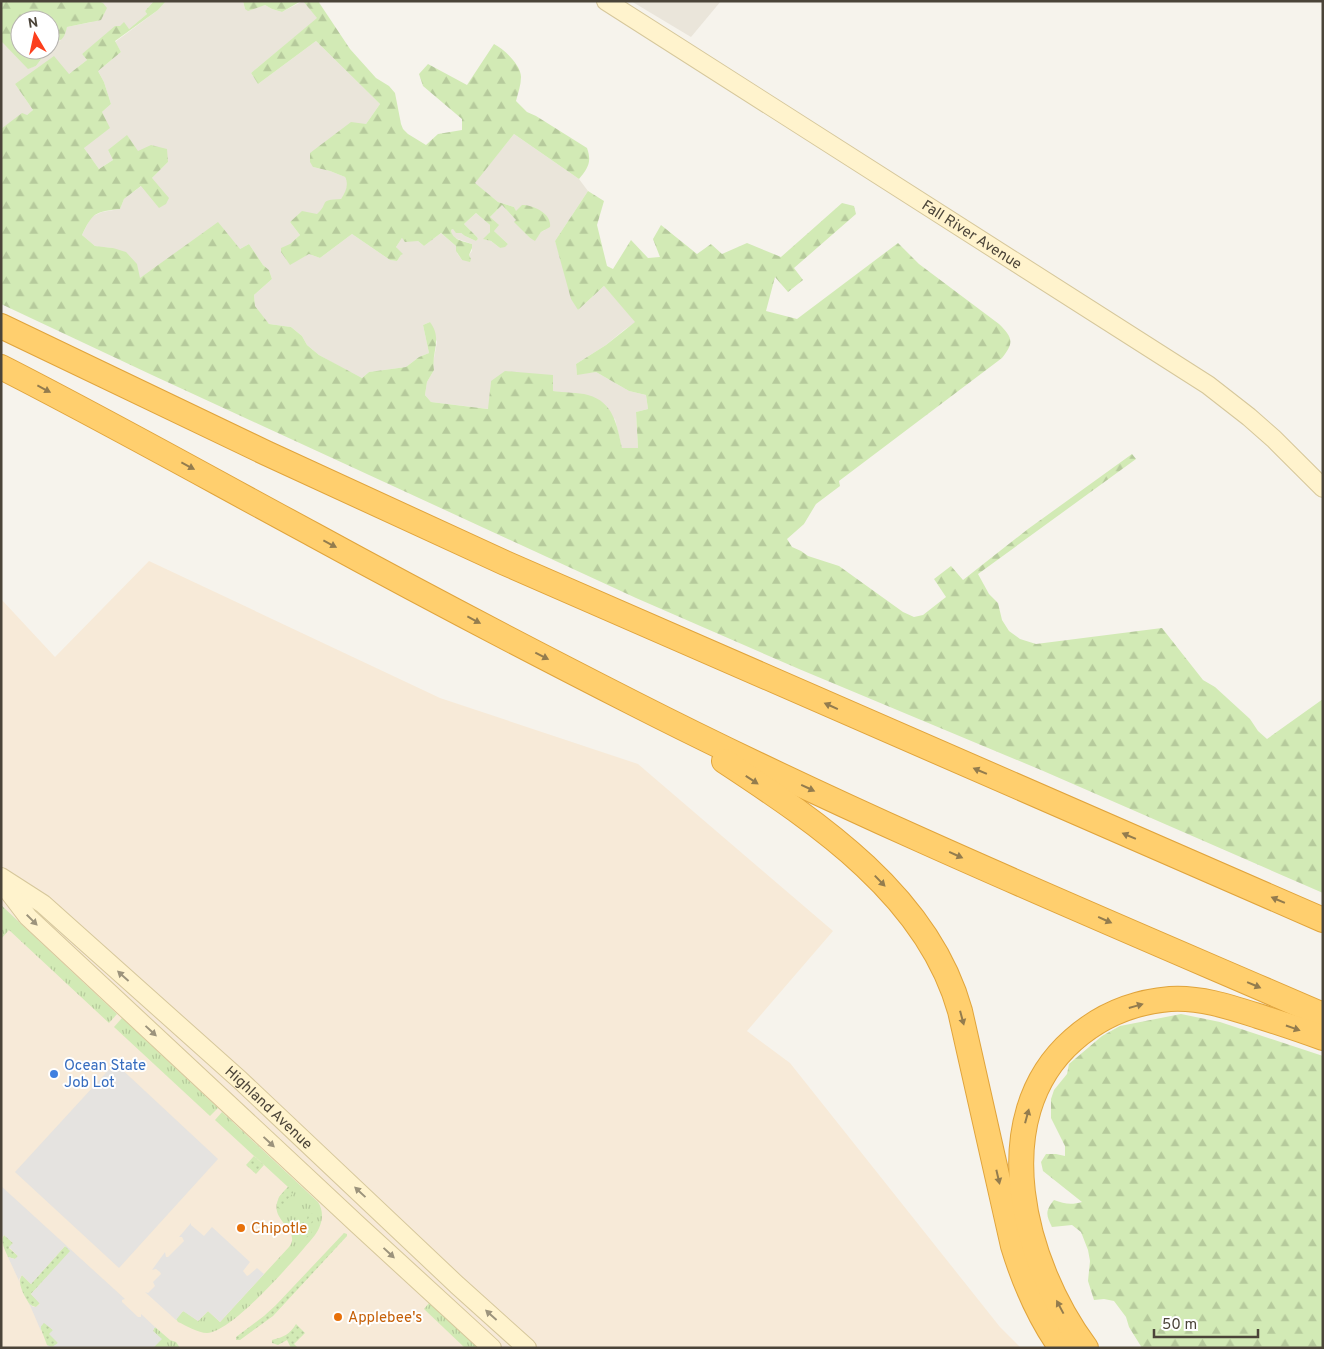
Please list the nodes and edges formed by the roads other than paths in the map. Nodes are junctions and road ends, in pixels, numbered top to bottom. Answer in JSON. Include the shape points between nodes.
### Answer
{"nodes":[{"id":1,"x":606,"y":1,"type":"edge"},
{"id":2,"x":1,"y":326,"type":"edge"},
{"id":3,"x":1,"y":367,"type":"edge"},
{"id":4,"x":1323,"y":488,"type":"edge"},
{"id":5,"x":638,"y":706,"type":"junction"},
{"id":6,"x":1,"y":878,"type":"edge"},
{"id":7,"x":1,"y":882,"type":"edge"},
{"id":8,"x":1323,"y":920,"type":"edge"},
{"id":9,"x":1323,"y":1015,"type":"edge"},
{"id":10,"x":1323,"y":1038,"type":"edge"},
{"id":11,"x":492,"y":1348,"type":"edge"},
{"id":12,"x":527,"y":1348,"type":"edge"},
{"id":13,"x":1061,"y":1348,"type":"edge"},
{"id":14,"x":1086,"y":1348,"type":"edge"}],
"edges":[{"from":1,"to":4,"type":"main road","name":"Fall River Avenue","via":[[1208,385],[1274,439]]},
{"from":8,"to":2,"type":"highway","one_way":true,"via":[[497,560]]},
{"from":3,"to":5,"type":"highway","one_way":true},
{"from":5,"to":9,"type":"highway","one_way":true,"via":[[965,860]]},
{"from":5,"to":13,"type":"highway","one_way":true,"via":[[828,833],[875,876],[923,933],[956,996],[1018,1264]]},
{"from":12,"to":6,"type":"main road","name":"Highland Avenue","one_way":true,"via":[[43,904]]},
{"from":7,"to":11,"type":"main road","name":"Highland Avenue","one_way":true,"via":[[28,917]]},
{"from":14,"to":10,"type":"highway","one_way":true,"via":[[1043,1273],[1030,1231],[1022,1188],[1021,1155],[1029,1109],[1059,1054],[1080,1033],[1107,1016],[1138,1005],[1170,999],[1220,1004]]}]}
